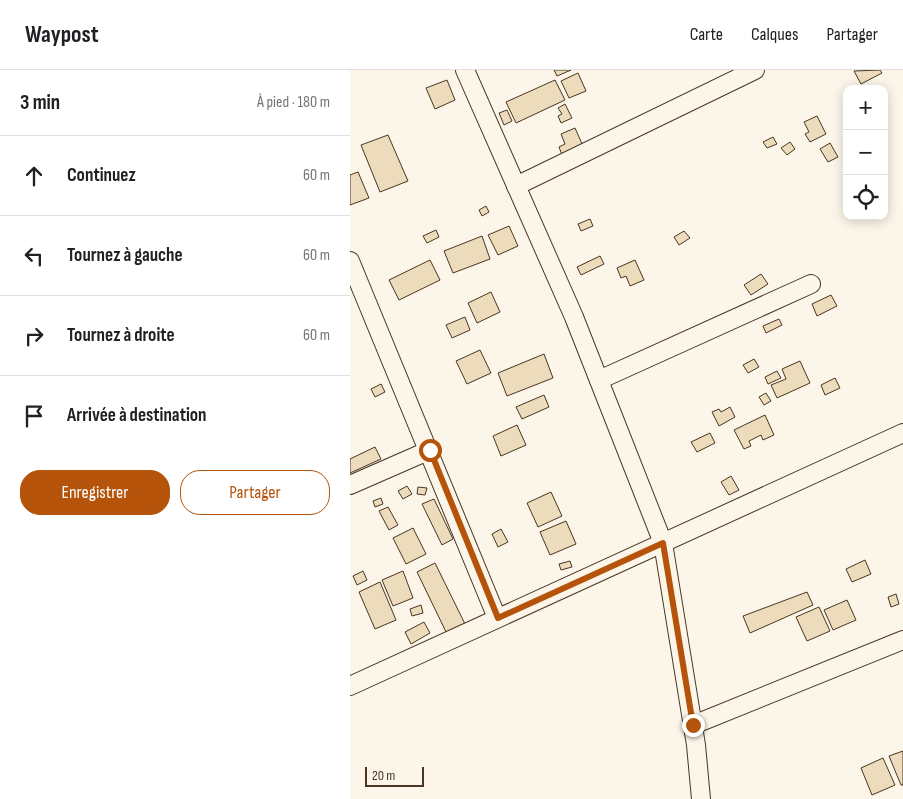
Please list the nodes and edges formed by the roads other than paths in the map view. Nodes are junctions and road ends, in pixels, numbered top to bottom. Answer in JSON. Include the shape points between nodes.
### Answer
{"nodes":[{"id":1,"x":465,"y":70,"type":"edge"},
{"id":2,"x":755,"y":70,"type":"edge"},
{"id":3,"x":516,"y":186,"type":"junction"},
{"id":4,"x":350,"y":260,"type":"edge"},
{"id":5,"x":811,"y":284,"type":"dead end"},
{"id":6,"x":598,"y":380,"type":"junction"},
{"id":7,"x":903,"y":433,"type":"edge"},
{"id":8,"x":430,"y":450,"type":"junction"},
{"id":9,"x":350,"y":485,"type":"edge"},
{"id":10,"x":663,"y":543,"type":"junction"},
{"id":11,"x":498,"y":618,"type":"junction"},
{"id":12,"x":903,"y":640,"type":"edge"},
{"id":13,"x":350,"y":686,"type":"edge"},
{"id":14,"x":693,"y":725,"type":"junction"},
{"id":15,"x":701,"y":799,"type":"edge"}],
"edges":[{"from":1,"to":3,"type":"street"},
{"from":2,"to":3,"type":"street"},
{"from":3,"to":6,"type":"street"},
{"from":4,"to":8,"type":"street"},
{"from":5,"to":6,"type":"street"},
{"from":6,"to":10,"type":"street"},
{"from":7,"to":10,"type":"street"},
{"from":8,"to":9,"type":"street"},
{"from":8,"to":11,"type":"street"},
{"from":10,"to":11,"type":"street"},
{"from":10,"to":14,"type":"street"},
{"from":11,"to":13,"type":"street"},
{"from":12,"to":14,"type":"street"},
{"from":14,"to":15,"type":"street"}]}
